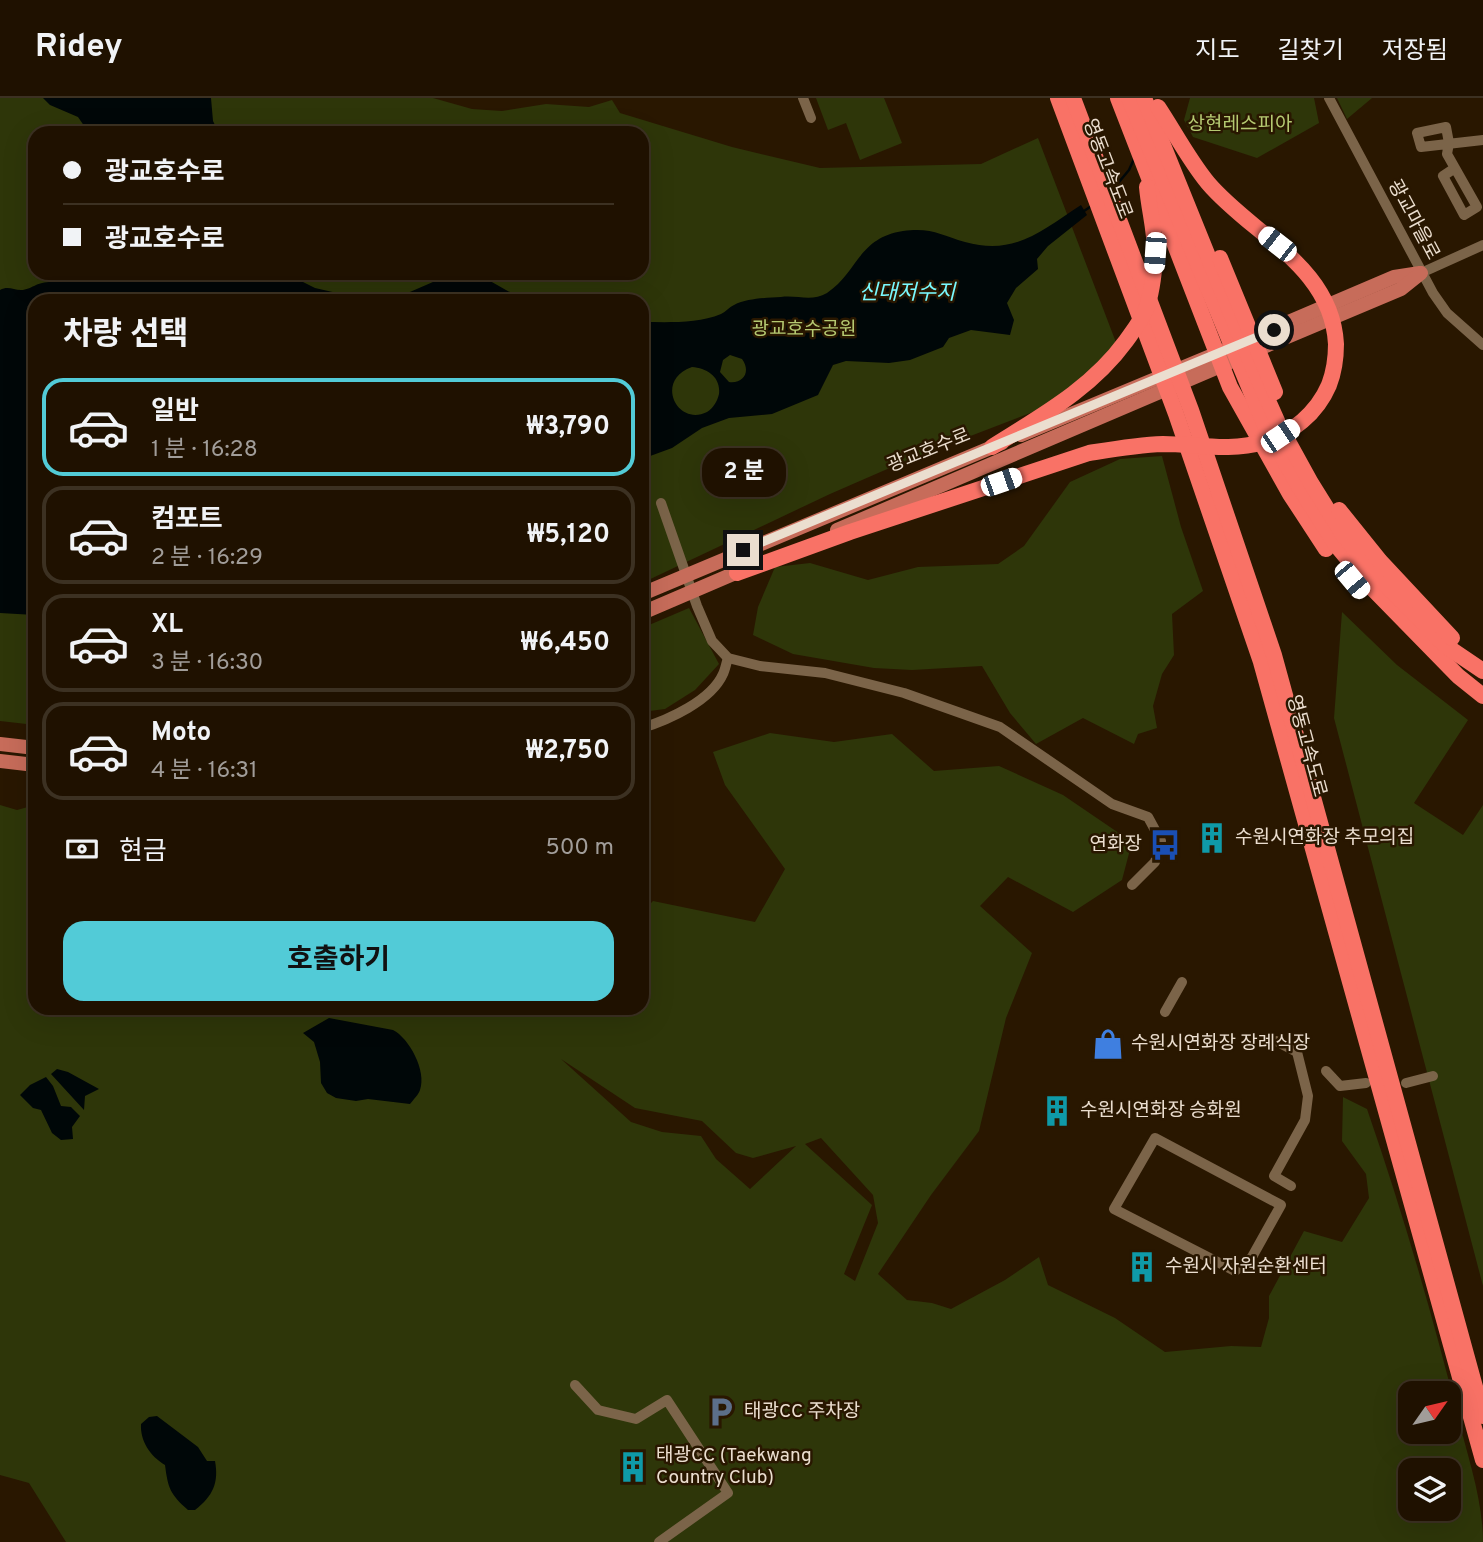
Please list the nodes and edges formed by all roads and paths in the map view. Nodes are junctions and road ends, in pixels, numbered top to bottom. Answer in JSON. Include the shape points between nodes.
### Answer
{"nodes":[{"id":1,"x":803,"y":98,"type":"edge"},
{"id":2,"x":1058,"y":98,"type":"edge"},
{"id":3,"x":1073,"y":98,"type":"edge"},
{"id":4,"x":1118,"y":98,"type":"edge"},
{"id":5,"x":1329,"y":98,"type":"edge"},
{"id":6,"x":1156,"y":102,"type":"edge"},
{"id":7,"x":1134,"y":106,"type":"edge"},
{"id":8,"x":811,"y":118,"type":"dead end"},
{"id":9,"x":1172,"y":136,"type":"junction"},
{"id":10,"x":1482,"y":141,"type":"edge"},
{"id":11,"x":1085,"y":149,"type":"junction"},
{"id":12,"x":1455,"y":168,"type":"dead end"},
{"id":13,"x":1149,"y":182,"type":"junction"},
{"id":14,"x":1483,"y":245,"type":"edge"},
{"id":15,"x":1421,"y":272,"type":"junction"},
{"id":16,"x":1256,"y":343,"type":"junction"},
{"id":17,"x":1483,"y":345,"type":"edge"},
{"id":18,"x":1219,"y":360,"type":"junction"},
{"id":19,"x":1184,"y":412,"type":"junction"},
{"id":20,"x":992,"y":447,"type":"junction"},
{"id":21,"x":661,"y":503,"type":"dead end"},
{"id":22,"x":731,"y":575,"type":"junction"},
{"id":23,"x":649,"y":591,"type":"edge"},
{"id":24,"x":649,"y":610,"type":"edge"},
{"id":25,"x":1421,"y":631,"type":"junction"},
{"id":26,"x":728,"y":659,"type":"junction"},
{"id":27,"x":1477,"y":666,"type":"edge"},
{"id":28,"x":1458,"y":676,"type":"junction"},
{"id":29,"x":1483,"y":696,"type":"edge"},
{"id":30,"x":649,"y":726,"type":"edge"},
{"id":31,"x":0,"y":744,"type":"edge"},
{"id":32,"x":28,"y":747,"type":"edge"},
{"id":33,"x":0,"y":761,"type":"edge"},
{"id":34,"x":28,"y":764,"type":"edge"},
{"id":35,"x":1132,"y":885,"type":"dead end"},
{"id":36,"x":1182,"y":982,"type":"dead end"},
{"id":37,"x":1165,"y":1012,"type":"dead end"},
{"id":38,"x":1276,"y":1041,"type":"dead end"},
{"id":39,"x":1326,"y":1071,"type":"dead end"},
{"id":40,"x":1433,"y":1076,"type":"dead end"},
{"id":41,"x":1366,"y":1083,"type":"dead end"},
{"id":42,"x":1406,"y":1083,"type":"dead end"},
{"id":43,"x":1291,"y":1186,"type":"dead end"},
{"id":44,"x":1281,"y":1205,"type":"joint"},
{"id":45,"x":575,"y":1385,"type":"dead end"},
{"id":46,"x":1483,"y":1416,"type":"edge"},
{"id":47,"x":1483,"y":1460,"type":"edge"},
{"id":48,"x":659,"y":1542,"type":"edge"}],
"edges":[{"from":1,"to":8,"type":"street"},
{"from":2,"to":11,"type":"highway","name":"영동고속도로"},
{"from":3,"to":11,"type":"highway","name":"영동고속도로"},
{"from":4,"to":7,"type":"highway"},
{"from":5,"to":15,"type":"street","name":"광교마을로"},
{"from":6,"to":9,"type":"highway"},
{"from":7,"to":13,"type":"highway"},
{"from":7,"to":25,"type":"highway","via":[[1266,428],[1336,545],[1370,586]]},
{"from":9,"to":16,"type":"highway"},
{"from":9,"to":22,"type":"highway","via":[[1207,182],[1303,270],[1326,302],[1333,320],[1335,365],[1313,412],[1262,443],[1128,446],[1089,453]]},
{"from":10,"to":12,"type":"street","via":[[1449,144],[1447,154]]},
{"from":11,"to":19,"type":"highway","name":"영동고속도로"},
{"from":13,"to":18,"type":"highway"},
{"from":13,"to":20,"type":"highway","via":[[1155,253],[1151,292],[1139,323],[1094,378]]},
{"from":14,"to":15,"type":"street","name":"광교호수로"},
{"from":15,"to":16,"type":"main road","name":"광교호수로","via":[[1401,289]]},
{"from":15,"to":17,"type":"street","name":"광교마을로","via":[[1447,313]]},
{"from":16,"to":18,"type":"main road","name":"광교호수로"},
{"from":16,"to":27,"type":"highway","via":[[1285,418],[1343,517]]},
{"from":18,"to":20,"type":"main road","name":"광교호수로"},
{"from":18,"to":22,"type":"main road","name":"광교호수로"},
{"from":18,"to":28,"type":"highway","via":[[1254,432],[1328,551],[1412,642]]},
{"from":19,"to":46,"type":"highway","name":"영동고속도로","via":[[1274,655]]},
{"from":19,"to":47,"type":"highway","name":"영동고속도로","via":[[1261,662]]},
{"from":20,"to":23,"type":"main road","name":"광교호수로"},
{"from":21,"to":26,"type":"street","via":[[712,641]]},
{"from":22,"to":24,"type":"main road","name":"광교호수로"},
{"from":25,"to":27,"type":"highway"},
{"from":25,"to":28,"type":"highway"},
{"from":26,"to":30,"type":"street","via":[[723,676],[705,696],[672,718]]},
{"from":26,"to":35,"type":"street","via":[[825,673],[904,693],[1000,727],[1112,804],[1148,817],[1161,841],[1155,862]]},
{"from":28,"to":29,"type":"highway"},
{"from":31,"to":32,"type":"main road"},
{"from":33,"to":34,"type":"main road"},
{"from":36,"to":37,"type":"street"},
{"from":38,"to":43,"type":"street","via":[[1297,1052],[1308,1097],[1305,1120],[1274,1176]]},
{"from":39,"to":41,"type":"street","via":[[1340,1086]]},
{"from":40,"to":42,"type":"street"},
{"from":44,"to":44,"type":"street","via":[[1155,1138],[1114,1209],[1235,1271],[1252,1257]]},
{"from":45,"to":48,"type":"street","via":[[598,1410],[636,1419],[667,1399],[728,1493]]}]}
